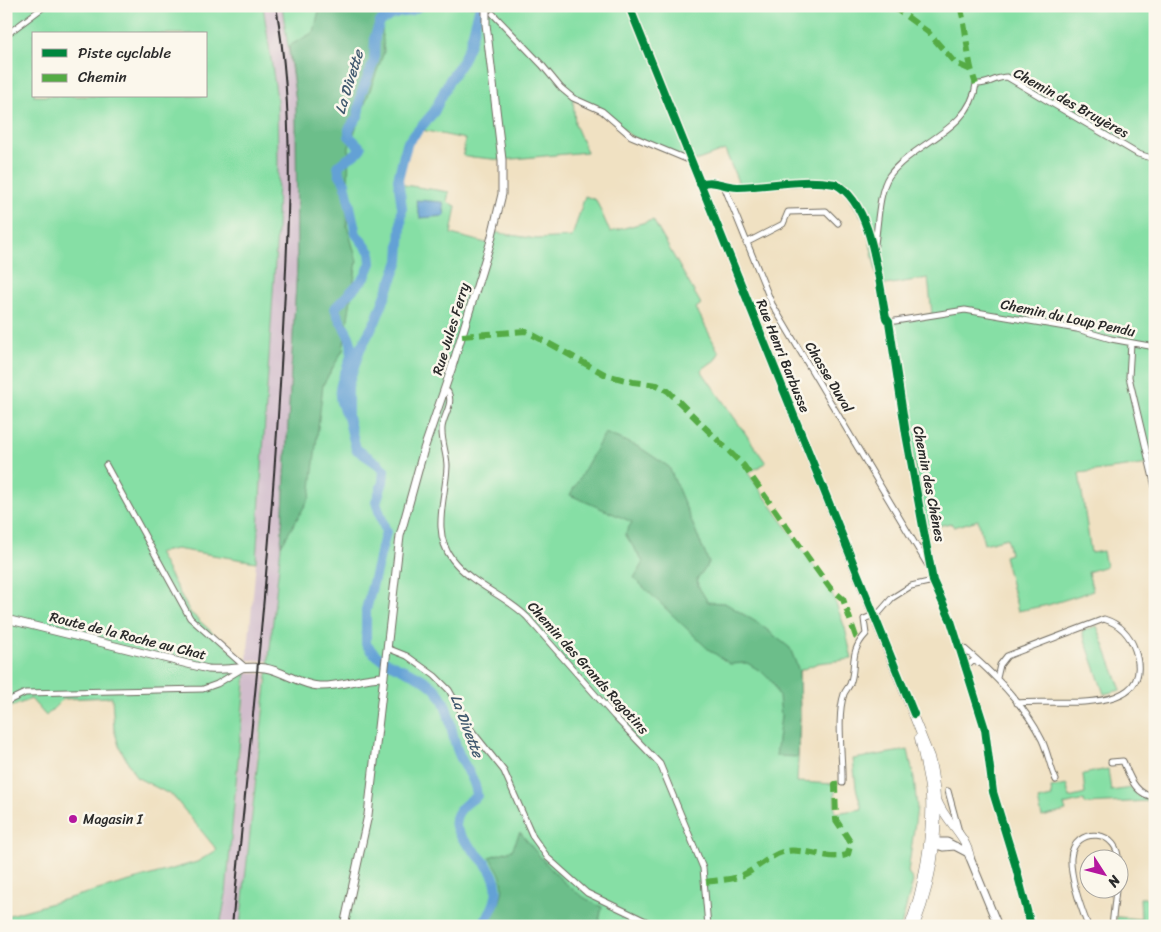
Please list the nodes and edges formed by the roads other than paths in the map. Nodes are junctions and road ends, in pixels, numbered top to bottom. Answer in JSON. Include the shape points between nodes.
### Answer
{"nodes":[{"id":1,"x":45,"y":6,"type":"edge"},
{"id":2,"x":486,"y":6,"type":"edge"},
{"id":3,"x":629,"y":6,"type":"edge"},
{"id":4,"x":493,"y":14,"type":"dead end"},
{"id":5,"x":6,"y":35,"type":"edge"},
{"id":6,"x":1155,"y":159,"type":"edge"},
{"id":7,"x":691,"y":160,"type":"junction"},
{"id":8,"x":700,"y":184,"type":"junction"},
{"id":9,"x":724,"y":186,"type":"junction"},
{"id":10,"x":838,"y":223,"type":"dead end"},
{"id":11,"x":746,"y":243,"type":"junction"},
{"id":12,"x":874,"y":253,"type":"junction"},
{"id":13,"x":889,"y":322,"type":"junction"},
{"id":14,"x":1132,"y":343,"type":"junction"},
{"id":15,"x":1155,"y":347,"type":"edge"},
{"id":16,"x":444,"y":390,"type":"junction"},
{"id":17,"x":106,"y":465,"type":"dead end"},
{"id":18,"x":1155,"y":487,"type":"edge"},
{"id":19,"x":931,"y":572,"type":"junction"},
{"id":20,"x":934,"y":581,"type":"junction"},
{"id":21,"x":874,"y":616,"type":"junction"},
{"id":22,"x":6,"y":619,"type":"edge"},
{"id":23,"x":959,"y":645,"type":"junction"},
{"id":24,"x":387,"y":651,"type":"junction"},
{"id":25,"x":981,"y":663,"type":"junction"},
{"id":26,"x":244,"y":667,"type":"junction"},
{"id":27,"x":966,"y":667,"type":"junction"},
{"id":28,"x":384,"y":677,"type":"junction"},
{"id":29,"x":996,"y":678,"type":"junction"},
{"id":30,"x":6,"y":702,"type":"edge"},
{"id":31,"x":1017,"y":703,"type":"junction"},
{"id":32,"x":914,"y":714,"type":"junction"},
{"id":33,"x":1112,"y":762,"type":"dead end"},
{"id":34,"x":1056,"y":780,"type":"dead end"},
{"id":35,"x":842,"y":783,"type":"dead end"},
{"id":36,"x":948,"y":791,"type":"dead end"},
{"id":37,"x":1155,"y":798,"type":"edge"},
{"id":38,"x":937,"y":799,"type":"junction"},
{"id":39,"x":960,"y":835,"type":"junction"},
{"id":40,"x":933,"y":842,"type":"junction"},
{"id":41,"x":956,"y":846,"type":"junction"},
{"id":42,"x":947,"y":848,"type":"junction"},
{"id":43,"x":1116,"y":850,"type":"edge"},
{"id":44,"x":970,"y":857,"type":"junction"},
{"id":45,"x":931,"y":866,"type":"junction"},
{"id":46,"x":1078,"y":889,"type":"edge"},
{"id":47,"x":1081,"y":900,"type":"edge"},
{"id":48,"x":1115,"y":900,"type":"edge"},
{"id":49,"x":344,"y":926,"type":"edge"},
{"id":50,"x":656,"y":926,"type":"edge"},
{"id":51,"x":708,"y":926,"type":"edge"},
{"id":52,"x":909,"y":926,"type":"edge"},
{"id":53,"x":915,"y":926,"type":"edge"},
{"id":54,"x":998,"y":926,"type":"edge"},
{"id":55,"x":1031,"y":926,"type":"edge"},
{"id":56,"x":1088,"y":926,"type":"edge"},
{"id":57,"x":1112,"y":926,"type":"edge"}],
"edges":[{"from":1,"to":5,"type":"street"},
{"from":2,"to":16,"type":"main road","name":"Rue Jules Ferry","via":[[502,160],[502,194],[490,244]]},
{"from":3,"to":7,"type":"main road","name":"Rue Henri Barbusse"},
{"from":4,"to":7,"type":"street","via":[[573,98],[602,111],[630,136]]},
{"from":6,"to":12,"type":"street","name":"Chemin des Bruyères","via":[[1138,154],[1007,77],[1000,77],[987,85],[976,84],[975,96],[969,107],[886,181]]},
{"from":7,"to":8,"type":"main road","name":"Rue Henri Barbusse"},
{"from":8,"to":9,"type":"street","name":"Chemin des Chênes","via":[[713,181]]},
{"from":8,"to":21,"type":"main road","name":"Rue Henri Barbusse"},
{"from":9,"to":11,"type":"street","name":"Chasse Duval"},
{"from":9,"to":12,"type":"street","name":"Chemin des Chênes","via":[[782,182],[842,187],[866,224]]},
{"from":10,"to":11,"type":"street","via":[[826,211],[794,210],[788,212],[782,224]]},
{"from":11,"to":19,"type":"street","name":"Chasse Duval","via":[[772,304]]},
{"from":12,"to":13,"type":"street","name":"Chemin des Chênes"},
{"from":13,"to":14,"type":"street","name":"Chemin du Loup Pendu","via":[[965,310],[1077,329]]},
{"from":13,"to":19,"type":"street","name":"Chemin des Chênes"},
{"from":14,"to":15,"type":"street","name":"Chemin du Loup Pendu"},
{"from":14,"to":18,"type":"street","via":[[1128,377]]},
{"from":16,"to":24,"type":"main road","name":"Rue Jules Ferry","via":[[400,536]]},
{"from":16,"to":51,"type":"street","name":"Chemin des Grands Ragotins","via":[[448,392],[450,401],[442,428],[447,464],[441,510],[444,547],[482,587],[515,605],[528,617],[660,764],[703,868]]},
{"from":17,"to":26,"type":"street","via":[[190,618]]},
{"from":19,"to":20,"type":"street","name":"Chemin des Chênes"},
{"from":20,"to":21,"type":"street","via":[[911,586],[892,598]]},
{"from":20,"to":23,"type":"street","name":"Chemin des Chênes"},
{"from":21,"to":32,"type":"main road","name":"Rue Henri Barbusse"},
{"from":21,"to":35,"type":"street","via":[[864,619],[866,634],[852,659],[850,684],[844,693],[840,716]]},
{"from":22,"to":26,"type":"main road","name":"Route de la Roche au Chat","via":[[208,669]]},
{"from":23,"to":25,"type":"street"},
{"from":23,"to":27,"type":"street","name":"Chemin des Chênes"},
{"from":24,"to":28,"type":"main road","name":"Rue Jules Ferry"},
{"from":24,"to":50,"type":"street","via":[[407,656],[449,690],[472,731],[504,771],[533,837],[548,858],[587,894]]},
{"from":25,"to":27,"type":"street","via":[[973,661]]},
{"from":25,"to":29,"type":"street"},
{"from":26,"to":28,"type":"main road","name":"Route de la Roche au Chat","via":[[267,668],[320,686]]},
{"from":26,"to":30,"type":"street","via":[[203,689],[25,693]]},
{"from":27,"to":55,"type":"street","name":"Chemin des Chênes","via":[[985,730],[994,792]]},
{"from":28,"to":49,"type":"main road","name":"Rue Jules Ferry","via":[[362,851]]},
{"from":29,"to":31,"type":"street"},
{"from":29,"to":31,"type":"street","via":[[1007,656],[1104,619],[1116,623],[1130,640],[1139,672],[1130,691],[1099,700]]},
{"from":31,"to":34,"type":"street","via":[[1043,742]]},
{"from":32,"to":38,"type":"main road","via":[[930,756]]},
{"from":32,"to":40,"type":"main road","via":[[928,777]]},
{"from":33,"to":37,"type":"street","via":[[1123,761],[1136,788]]},
{"from":36,"to":39,"type":"street"},
{"from":38,"to":39,"type":"main road","via":[[943,814]]},
{"from":38,"to":40,"type":"main road"},
{"from":39,"to":44,"type":"main road"},
{"from":40,"to":41,"type":"main road"},
{"from":40,"to":42,"type":"main road"},
{"from":40,"to":45,"type":"main road"},
{"from":40,"to":52,"type":"main road"},
{"from":41,"to":42,"type":"main road"},
{"from":41,"to":44,"type":"main road"},
{"from":42,"to":45,"type":"main road"},
{"from":43,"to":46,"type":"street","via":[[1105,838],[1089,835],[1080,839],[1071,858]]},
{"from":44,"to":54,"type":"main road"},
{"from":45,"to":53,"type":"main road"},
{"from":47,"to":56,"type":"street"},
{"from":48,"to":57,"type":"street"}]}
